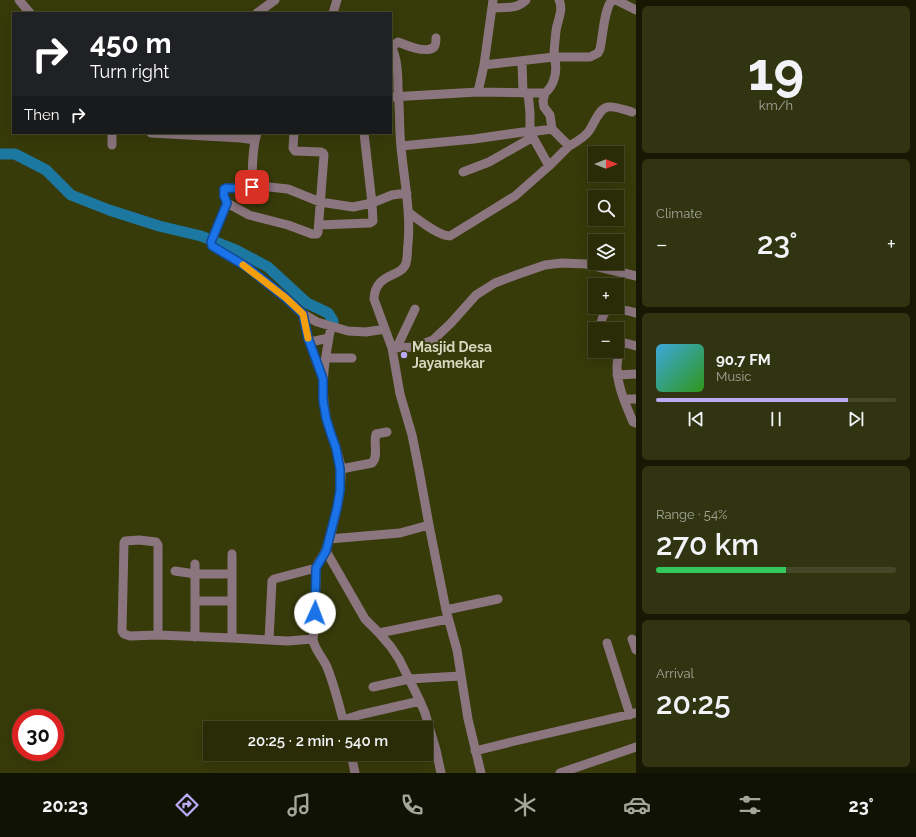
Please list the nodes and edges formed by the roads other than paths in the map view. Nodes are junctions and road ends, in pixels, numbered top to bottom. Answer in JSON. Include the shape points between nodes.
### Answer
{"nodes":[{"id":1,"x":19,"y":0,"type":"edge"},
{"id":2,"x":275,"y":0,"type":"edge"},
{"id":3,"x":337,"y":0,"type":"edge"},
{"id":4,"x":526,"y":0,"type":"edge"},
{"id":5,"x":559,"y":0,"type":"edge"},
{"id":6,"x":612,"y":0,"type":"edge"},
{"id":7,"x":616,"y":0,"type":"edge"},
{"id":8,"x":493,"y":4,"type":"edge"},
{"id":9,"x":636,"y":10,"type":"edge"},
{"id":10,"x":29,"y":12,"type":"edge"},
{"id":11,"x":258,"y":12,"type":"edge"},
{"id":12,"x":333,"y":12,"type":"edge"},
{"id":13,"x":436,"y":38,"type":"dead end"},
{"id":14,"x":392,"y":49,"type":"edge"},
{"id":15,"x":554,"y":57,"type":"junction"},
{"id":16,"x":522,"y":61,"type":"junction"},
{"id":17,"x":484,"y":65,"type":"junction"},
{"id":18,"x":478,"y":92,"type":"junction"},
{"id":19,"x":526,"y":93,"type":"junction"},
{"id":20,"x":545,"y":93,"type":"junction"},
{"id":21,"x":395,"y":97,"type":"edge"},
{"id":22,"x":632,"y":112,"type":"dead end"},
{"id":23,"x":552,"y":129,"type":"junction"},
{"id":24,"x":514,"y":133,"type":"junction"},
{"id":25,"x":112,"y":134,"type":"edge"},
{"id":26,"x":168,"y":134,"type":"edge"},
{"id":27,"x":294,"y":134,"type":"edge"},
{"id":28,"x":364,"y":134,"type":"edge"},
{"id":29,"x":532,"y":135,"type":"junction"},
{"id":30,"x":256,"y":137,"type":"edge"},
{"id":31,"x":112,"y":145,"type":"dead end"},
{"id":32,"x":401,"y":146,"type":"junction"},
{"id":33,"x":518,"y":146,"type":"junction"},
{"id":34,"x":569,"y":146,"type":"junction"},
{"id":35,"x":549,"y":166,"type":"junction"},
{"id":36,"x":463,"y":172,"type":"dead end"},
{"id":37,"x":252,"y":187,"type":"junction"},
{"id":38,"x":407,"y":193,"type":"junction"},
{"id":39,"x":320,"y":202,"type":"junction"},
{"id":40,"x":227,"y":203,"type":"junction"},
{"id":41,"x":372,"y":203,"type":"junction"},
{"id":42,"x":408,"y":212,"type":"junction"},
{"id":43,"x":319,"y":225,"type":"junction"},
{"id":44,"x":636,"y":276,"type":"edge"},
{"id":45,"x":416,"y":309,"type":"dead end"},
{"id":46,"x":636,"y":313,"type":"edge"},
{"id":47,"x":303,"y":314,"type":"junction"},
{"id":48,"x":601,"y":322,"type":"edge"},
{"id":49,"x":330,"y":327,"type":"junction"},
{"id":50,"x":385,"y":329,"type":"junction"},
{"id":51,"x":329,"y":338,"type":"junction"},
{"id":52,"x":310,"y":342,"type":"junction"},
{"id":53,"x":624,"y":343,"type":"edge"},
{"id":54,"x":636,"y":346,"type":"edge"},
{"id":55,"x":394,"y":348,"type":"junction"},
{"id":56,"x":326,"y":358,"type":"junction"},
{"id":57,"x":352,"y":358,"type":"dead end"},
{"id":58,"x":618,"y":358,"type":"edge"},
{"id":59,"x":636,"y":374,"type":"edge"},
{"id":60,"x":617,"y":375,"type":"junction"},
{"id":61,"x":323,"y":379,"type":"junction"},
{"id":62,"x":624,"y":399,"type":"junction"},
{"id":63,"x":636,"y":399,"type":"edge"},
{"id":64,"x":636,"y":423,"type":"edge"},
{"id":65,"x":387,"y":432,"type":"dead end"},
{"id":66,"x":340,"y":469,"type":"junction"},
{"id":67,"x":429,"y":525,"type":"junction"},
{"id":68,"x":329,"y":539,"type":"junction"},
{"id":69,"x":326,"y":551,"type":"junction"},
{"id":70,"x":232,"y":554,"type":"dead end"},
{"id":71,"x":195,"y":564,"type":"dead end"},
{"id":72,"x":316,"y":568,"type":"junction"},
{"id":73,"x":175,"y":571,"type":"dead end"},
{"id":74,"x":195,"y":574,"type":"junction"},
{"id":75,"x":232,"y":574,"type":"junction"},
{"id":76,"x":498,"y":599,"type":"dead end"},
{"id":77,"x":195,"y":601,"type":"junction"},
{"id":78,"x":232,"y":601,"type":"junction"},
{"id":79,"x":446,"y":610,"type":"junction"},
{"id":80,"x":448,"y":620,"type":"junction"},
{"id":81,"x":379,"y":633,"type":"junction"},
{"id":82,"x":158,"y":636,"type":"junction"},
{"id":83,"x":195,"y":636,"type":"junction"},
{"id":84,"x":232,"y":638,"type":"junction"},
{"id":85,"x":313,"y":639,"type":"junction"},
{"id":86,"x":632,"y":639,"type":"dead end"},
{"id":87,"x":269,"y":640,"type":"junction"},
{"id":88,"x":607,"y":643,"type":"dead end"},
{"id":89,"x":636,"y":650,"type":"edge"},
{"id":90,"x":460,"y":676,"type":"junction"},
{"id":91,"x":408,"y":679,"type":"junction"},
{"id":92,"x":373,"y":687,"type":"dead end"},
{"id":93,"x":420,"y":702,"type":"junction"},
{"id":94,"x":633,"y":714,"type":"edge"},
{"id":95,"x":343,"y":721,"type":"edge"},
{"id":96,"x":349,"y":721,"type":"edge"},
{"id":97,"x":636,"y":747,"type":"edge"},
{"id":98,"x":475,"y":751,"type":"junction"},
{"id":99,"x":352,"y":761,"type":"edge"},
{"id":100,"x":355,"y":773,"type":"edge"},
{"id":101,"x":442,"y":773,"type":"edge"},
{"id":102,"x":481,"y":773,"type":"edge"},
{"id":103,"x":560,"y":773,"type":"edge"}],
"edges":[{"from":1,"to":10,"type":"street"},
{"from":2,"to":11,"type":"street"},
{"from":3,"to":12,"type":"street"},
{"from":4,"to":8,"type":"street","via":[[515,7]]},
{"from":5,"to":15,"type":"street","via":[[561,10]]},
{"from":6,"to":15,"type":"street","via":[[606,12],[598,53],[590,57]]},
{"from":7,"to":9,"type":"street"},
{"from":8,"to":17,"type":"street"},
{"from":13,"to":14,"type":"street","via":[[435,46],[426,50],[398,42]]},
{"from":14,"to":21,"type":"street","via":[[396,60]]},
{"from":15,"to":16,"type":"street"},
{"from":15,"to":20,"type":"street","via":[[555,75],[550,89]]},
{"from":16,"to":17,"type":"street"},
{"from":16,"to":19,"type":"street"},
{"from":17,"to":18,"type":"street"},
{"from":18,"to":19,"type":"street"},
{"from":18,"to":21,"type":"street"},
{"from":19,"to":20,"type":"street"},
{"from":19,"to":29,"type":"street"},
{"from":20,"to":23,"type":"street","via":[[543,101],[550,115]]},
{"from":21,"to":32,"type":"street"},
{"from":22,"to":34,"type":"street","via":[[612,107],[602,109],[588,132]]},
{"from":23,"to":29,"type":"street"},
{"from":23,"to":34,"type":"street"},
{"from":24,"to":29,"type":"street"},
{"from":24,"to":32,"type":"street"},
{"from":24,"to":33,"type":"street"},
{"from":25,"to":31,"type":"street"},
{"from":26,"to":30,"type":"street"},
{"from":27,"to":39,"type":"street","via":[[295,151],[323,153]]},
{"from":28,"to":41,"type":"street"},
{"from":29,"to":33,"type":"street"},
{"from":29,"to":35,"type":"street"},
{"from":30,"to":37,"type":"street"},
{"from":32,"to":38,"type":"street"},
{"from":33,"to":36,"type":"street","via":[[489,162]]},
{"from":34,"to":35,"type":"street"},
{"from":35,"to":42,"type":"street","via":[[515,196],[450,236],[445,236]]},
{"from":37,"to":39,"type":"street","via":[[288,189]]},
{"from":37,"to":40,"type":"street","via":[[224,189]]},
{"from":38,"to":41,"type":"street","via":[[392,195]]},
{"from":38,"to":42,"type":"street"},
{"from":39,"to":41,"type":"street","via":[[353,207]]},
{"from":39,"to":43,"type":"street"},
{"from":40,"to":43,"type":"street","via":[[249,215],[312,234],[317,234]]},
{"from":40,"to":47,"type":"street","via":[[212,246],[247,267]]},
{"from":41,"to":43,"type":"street","via":[[370,223]]},
{"from":42,"to":50,"type":"street","via":[[409,230],[404,268],[382,280],[374,292]]},
{"from":44,"to":55,"type":"street","via":[[586,264],[545,265],[495,283],[476,295],[433,340],[415,346]]},
{"from":45,"to":55,"type":"street"},
{"from":46,"to":48,"type":"street","via":[[612,309],[604,314]]},
{"from":47,"to":49,"type":"street"},
{"from":47,"to":52,"type":"street"},
{"from":49,"to":50,"type":"street","via":[[366,332]]},
{"from":49,"to":51,"type":"street"},
{"from":50,"to":55,"type":"street"},
{"from":51,"to":52,"type":"street"},
{"from":51,"to":56,"type":"street"},
{"from":52,"to":61,"type":"street"},
{"from":53,"to":54,"type":"street"},
{"from":55,"to":67,"type":"street","via":[[400,394],[412,435]]},
{"from":56,"to":57,"type":"street"},
{"from":56,"to":61,"type":"street"},
{"from":58,"to":60,"type":"street"},
{"from":59,"to":60,"type":"street"},
{"from":60,"to":62,"type":"street"},
{"from":61,"to":66,"type":"street","via":[[326,418]]},
{"from":62,"to":63,"type":"street"},
{"from":62,"to":64,"type":"street","via":[[633,422]]},
{"from":65,"to":66,"type":"street","via":[[374,436],[376,456],[372,463]]},
{"from":66,"to":68,"type":"street","via":[[340,490]]},
{"from":67,"to":68,"type":"street","via":[[400,533]]},
{"from":67,"to":79,"type":"street"},
{"from":68,"to":69,"type":"street"},
{"from":69,"to":72,"type":"street"},
{"from":69,"to":81,"type":"street","via":[[365,620]]},
{"from":70,"to":75,"type":"street"},
{"from":71,"to":74,"type":"street"},
{"from":72,"to":85,"type":"street"},
{"from":72,"to":87,"type":"street","via":[[274,579],[272,582]]},
{"from":73,"to":74,"type":"street"},
{"from":74,"to":75,"type":"street"},
{"from":74,"to":77,"type":"street"},
{"from":75,"to":78,"type":"street"},
{"from":76,"to":79,"type":"street"},
{"from":77,"to":78,"type":"street"},
{"from":77,"to":83,"type":"street"},
{"from":78,"to":84,"type":"street"},
{"from":79,"to":80,"type":"street"},
{"from":80,"to":81,"type":"street"},
{"from":80,"to":90,"type":"street","via":[[457,650]]},
{"from":81,"to":91,"type":"street","via":[[399,659]]},
{"from":82,"to":82,"type":"street","via":[[130,636],[122,631],[125,541],[140,540],[156,542],[158,545]]},
{"from":82,"to":83,"type":"street"},
{"from":83,"to":84,"type":"street"},
{"from":84,"to":87,"type":"street"},
{"from":85,"to":87,"type":"street"},
{"from":85,"to":95,"type":"street","via":[[327,667]]},
{"from":86,"to":89,"type":"street"},
{"from":88,"to":94,"type":"street"},
{"from":90,"to":91,"type":"street"},
{"from":90,"to":98,"type":"street"},
{"from":91,"to":92,"type":"street"},
{"from":91,"to":93,"type":"street"},
{"from":93,"to":96,"type":"street","via":[[359,715]]},
{"from":93,"to":101,"type":"street"},
{"from":94,"to":98,"type":"street"},
{"from":97,"to":103,"type":"street"},
{"from":98,"to":102,"type":"street"},
{"from":99,"to":100,"type":"street"}]}
